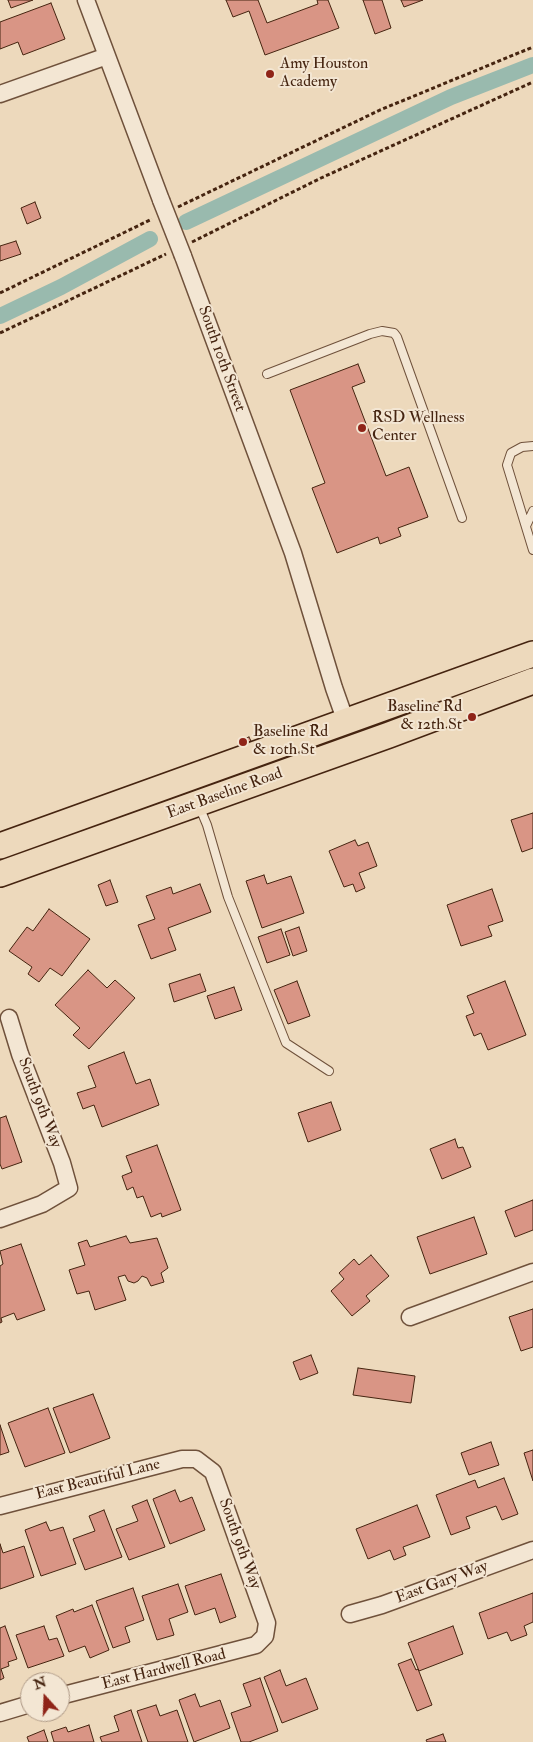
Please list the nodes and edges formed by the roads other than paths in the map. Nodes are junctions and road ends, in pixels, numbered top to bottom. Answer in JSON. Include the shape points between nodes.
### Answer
{"nodes":[{"id":1,"x":86,"y":0,"type":"edge"},
{"id":2,"x":107,"y":56,"type":"junction"},
{"id":3,"x":0,"y":94,"type":"edge"},
{"id":4,"x":267,"y":374,"type":"dead end"},
{"id":5,"x":533,"y":446,"type":"edge"},
{"id":6,"x":533,"y":511,"type":"edge"},
{"id":7,"x":462,"y":518,"type":"dead end"},
{"id":8,"x":526,"y":526,"type":"junction"},
{"id":9,"x":533,"y":550,"type":"edge"},
{"id":10,"x":533,"y":654,"type":"edge"},
{"id":11,"x":533,"y":681,"type":"edge"},
{"id":12,"x":346,"y":722,"type":"junction"},
{"id":13,"x":355,"y":747,"type":"junction"},
{"id":14,"x":198,"y":804,"type":"junction"},
{"id":15,"x":11,"y":842,"type":"edge"},
{"id":16,"x":31,"y":863,"type":"junction"},
{"id":17,"x":0,"y":874,"type":"edge"},
{"id":18,"x":9,"y":1018,"type":"dead end"},
{"id":19,"x":328,"y":1072,"type":"dead end"},
{"id":20,"x":0,"y":1219,"type":"edge"},
{"id":21,"x":533,"y":1272,"type":"edge"},
{"id":22,"x":410,"y":1317,"type":"dead end"},
{"id":23,"x":196,"y":1459,"type":"joint"},
{"id":24,"x":0,"y":1506,"type":"edge"},
{"id":25,"x":533,"y":1550,"type":"edge"},
{"id":26,"x":350,"y":1614,"type":"dead end"},
{"id":27,"x":265,"y":1636,"type":"joint"},
{"id":28,"x":70,"y":1693,"type":"edge"},
{"id":29,"x":20,"y":1707,"type":"edge"},
{"id":30,"x":0,"y":1713,"type":"edge"}],
"edges":[{"from":1,"to":2,"type":"street","name":"South 10th Street"},
{"from":2,"to":3,"type":"street"},
{"from":2,"to":12,"type":"street","name":"South 10th Street","bridge":true,"via":[[293,554]]},
{"from":4,"to":7,"type":"lane","via":[[370,334],[394,333]]},
{"from":5,"to":8,"type":"lane","via":[[511,453],[507,465]]},
{"from":6,"to":8,"type":"lane"},
{"from":8,"to":9,"type":"lane"},
{"from":10,"to":12,"type":"main road","name":"East Baseline Road"},
{"from":11,"to":13,"type":"main road","name":"East Baseline Road"},
{"from":12,"to":13,"type":"main road"},
{"from":12,"to":15,"type":"main road","name":"East Baseline Road"},
{"from":13,"to":14,"type":"main road","name":"East Baseline Road"},
{"from":14,"to":16,"type":"main road","name":"East Baseline Road"},
{"from":14,"to":19,"type":"lane","via":[[228,897],[286,1043]]},
{"from":15,"to":16,"type":"main road"},
{"from":16,"to":17,"type":"main road","name":"East Baseline Road"},
{"from":18,"to":20,"type":"street","name":"South 9th Way","via":[[69,1188],[42,1204]]},
{"from":21,"to":22,"type":"street"},
{"from":23,"to":24,"type":"street","name":"East Beautiful Lane","via":[[182,1459]]},
{"from":23,"to":27,"type":"street","name":"South 9th Way","via":[[213,1472],[267,1623]]},
{"from":25,"to":26,"type":"street","name":"East Gary Way"},
{"from":27,"to":28,"type":"street","name":"East Hardwell Road","via":[[256,1646]]},
{"from":29,"to":30,"type":"street"}]}
